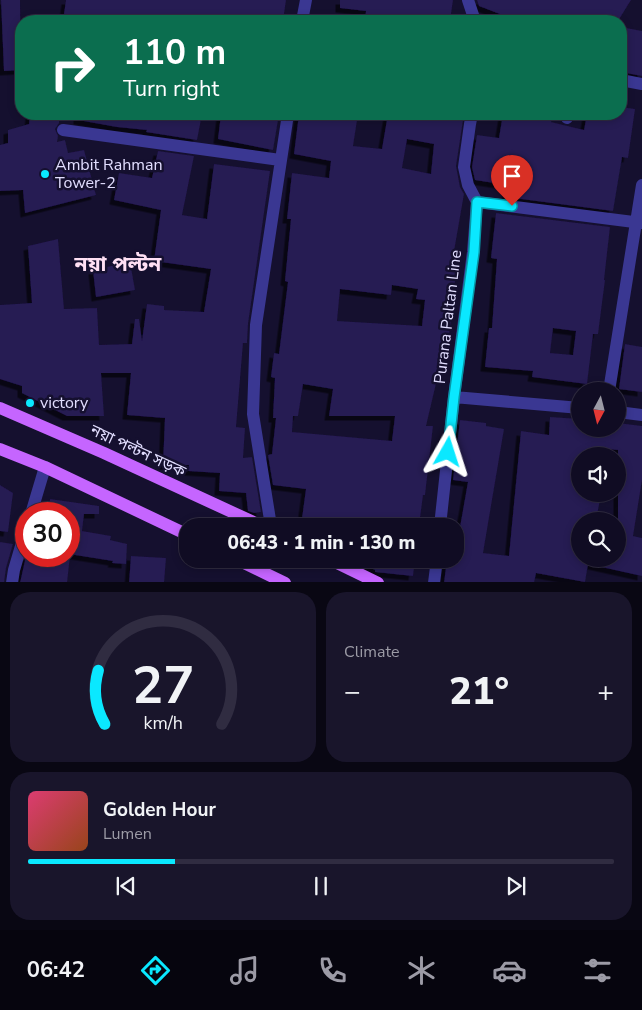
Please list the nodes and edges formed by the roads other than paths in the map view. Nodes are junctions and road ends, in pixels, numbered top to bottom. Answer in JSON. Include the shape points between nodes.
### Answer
{"nodes":[{"id":1,"x":306,"y":0,"type":"edge"},
{"id":2,"x":468,"y":0,"type":"edge"},
{"id":3,"x":303,"y":15,"type":"edge"},
{"id":4,"x":473,"y":15,"type":"edge"},
{"id":5,"x":627,"y":81,"type":"edge"},
{"id":6,"x":642,"y":84,"type":"edge"},
{"id":7,"x":287,"y":120,"type":"edge"},
{"id":8,"x":471,"y":120,"type":"edge"},
{"id":9,"x":63,"y":130,"type":"dead end"},
{"id":10,"x":280,"y":160,"type":"junction"},
{"id":11,"x":642,"y":184,"type":"edge"},
{"id":12,"x":477,"y":202,"type":"junction"},
{"id":13,"x":639,"y":222,"type":"edge"},
{"id":14,"x":611,"y":382,"type":"edge"},
{"id":15,"x":454,"y":397,"type":"junction"},
{"id":16,"x":571,"y":407,"type":"edge"},
{"id":17,"x":0,"y":408,"type":"edge"},
{"id":18,"x":626,"y":413,"type":"edge"},
{"id":19,"x":642,"y":415,"type":"edge"},
{"id":20,"x":0,"y":449,"type":"edge"},
{"id":21,"x":44,"y":467,"type":"junction"},
{"id":22,"x":34,"y":502,"type":"edge"},
{"id":23,"x":245,"y":518,"type":"edge"},
{"id":24,"x":270,"y":518,"type":"edge"},
{"id":25,"x":441,"y":518,"type":"edge"},
{"id":26,"x":179,"y":531,"type":"edge"},
{"id":27,"x":15,"y":567,"type":"edge"},
{"id":28,"x":255,"y":568,"type":"edge"},
{"id":29,"x":348,"y":568,"type":"edge"},
{"id":30,"x":436,"y":568,"type":"edge"},
{"id":31,"x":12,"y":582,"type":"edge"},
{"id":32,"x":285,"y":582,"type":"edge"},
{"id":33,"x":378,"y":582,"type":"edge"},
{"id":34,"x":434,"y":582,"type":"edge"}],
"edges":[{"from":1,"to":3,"type":"street"},
{"from":2,"to":4,"type":"street"},
{"from":5,"to":6,"type":"street"},
{"from":7,"to":10,"type":"street"},
{"from":8,"to":12,"type":"street","name":"Purana Paltan Line","via":[[464,167],[468,185]]},
{"from":9,"to":10,"type":"street"},
{"from":10,"to":24,"type":"street","via":[[256,325],[253,414]]},
{"from":11,"to":13,"type":"street"},
{"from":12,"to":13,"type":"street"},
{"from":12,"to":15,"type":"street","name":"Purana Paltan Line","via":[[474,252]]},
{"from":13,"to":14,"type":"street"},
{"from":15,"to":16,"type":"street"},
{"from":15,"to":25,"type":"street","name":"Purana Paltan Line"},
{"from":17,"to":23,"type":"main road","name":"নয়া পল্টন সড়ক"},
{"from":18,"to":19,"type":"street"},
{"from":20,"to":21,"type":"main road"},
{"from":21,"to":22,"type":"street"},
{"from":21,"to":26,"type":"main road"},
{"from":27,"to":31,"type":"street"},
{"from":28,"to":32,"type":"main road"},
{"from":29,"to":33,"type":"main road"},
{"from":30,"to":34,"type":"street"}]}
